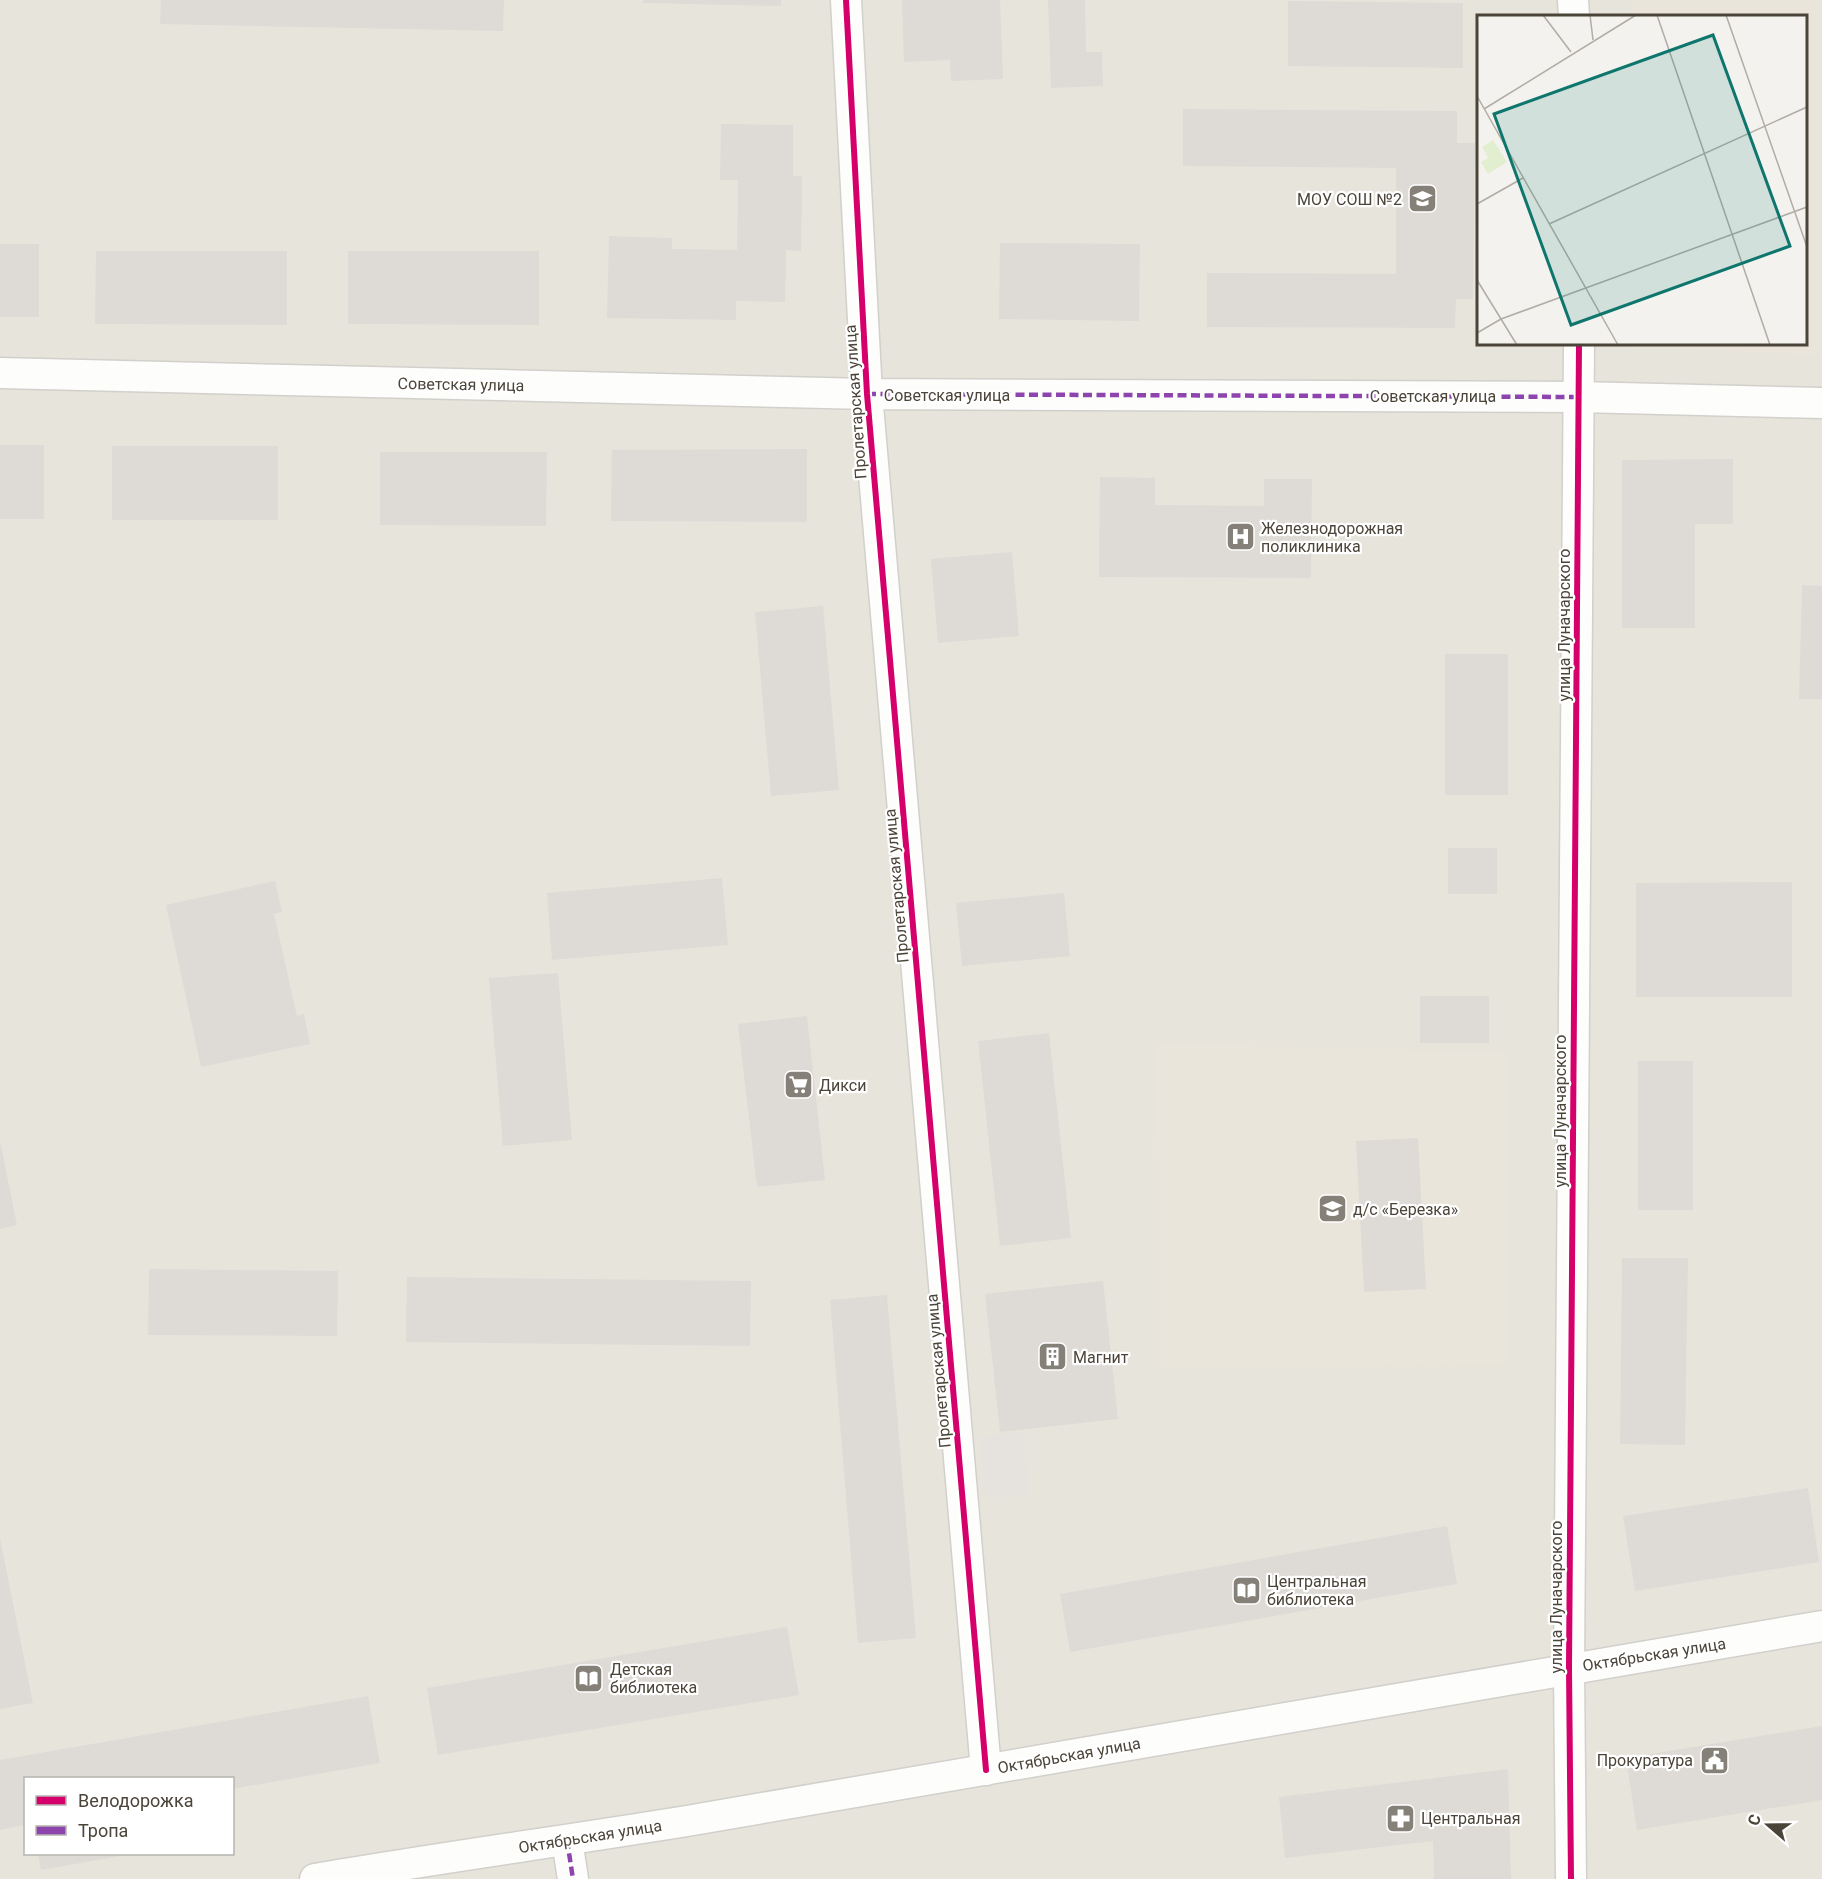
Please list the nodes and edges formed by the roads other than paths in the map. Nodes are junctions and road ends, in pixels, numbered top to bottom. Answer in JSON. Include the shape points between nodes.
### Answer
{"nodes":[{"id":1,"x":846,"y":0,"type":"edge"},
{"id":2,"x":1573,"y":0,"type":"edge"},
{"id":3,"x":1574,"y":15,"type":"edge"},
{"id":4,"x":1579,"y":345,"type":"edge"},
{"id":5,"x":0,"y":373,"type":"edge"},
{"id":6,"x":867,"y":394,"type":"junction"},
{"id":7,"x":1580,"y":397,"type":"junction"},
{"id":8,"x":1822,"y":403,"type":"edge"},
{"id":9,"x":1822,"y":1626,"type":"edge"},
{"id":10,"x":1569,"y":1668,"type":"junction"},
{"id":11,"x":986,"y":1770,"type":"junction"},
{"id":12,"x":567,"y":1840,"type":"junction"},
{"id":13,"x":315,"y":1879,"type":"edge"},
{"id":14,"x":573,"y":1879,"type":"edge"},
{"id":15,"x":1571,"y":1879,"type":"edge"}],
"edges":[{"from":1,"to":6,"type":"street","name":"Пролетарская улица"},
{"from":2,"to":3,"type":"street"},
{"from":4,"to":7,"type":"street","name":"улица Луначарского"},
{"from":5,"to":6,"type":"street","name":"Советская улица"},
{"from":6,"to":7,"type":"street","name":"Советская улица"},
{"from":6,"to":11,"type":"street","name":"Пролетарская улица"},
{"from":7,"to":8,"type":"street","name":"Советская улица"},
{"from":7,"to":10,"type":"street","name":"улица Луначарского"},
{"from":9,"to":10,"type":"street","name":"Октябрьская улица"},
{"from":10,"to":11,"type":"street","name":"Октябрьская улица"},
{"from":10,"to":15,"type":"street","name":"улица Луначарского"},
{"from":11,"to":12,"type":"street","name":"Октябрьская улица"},
{"from":12,"to":13,"type":"street","name":"Октябрьская улица"},
{"from":12,"to":14,"type":"street"}]}
